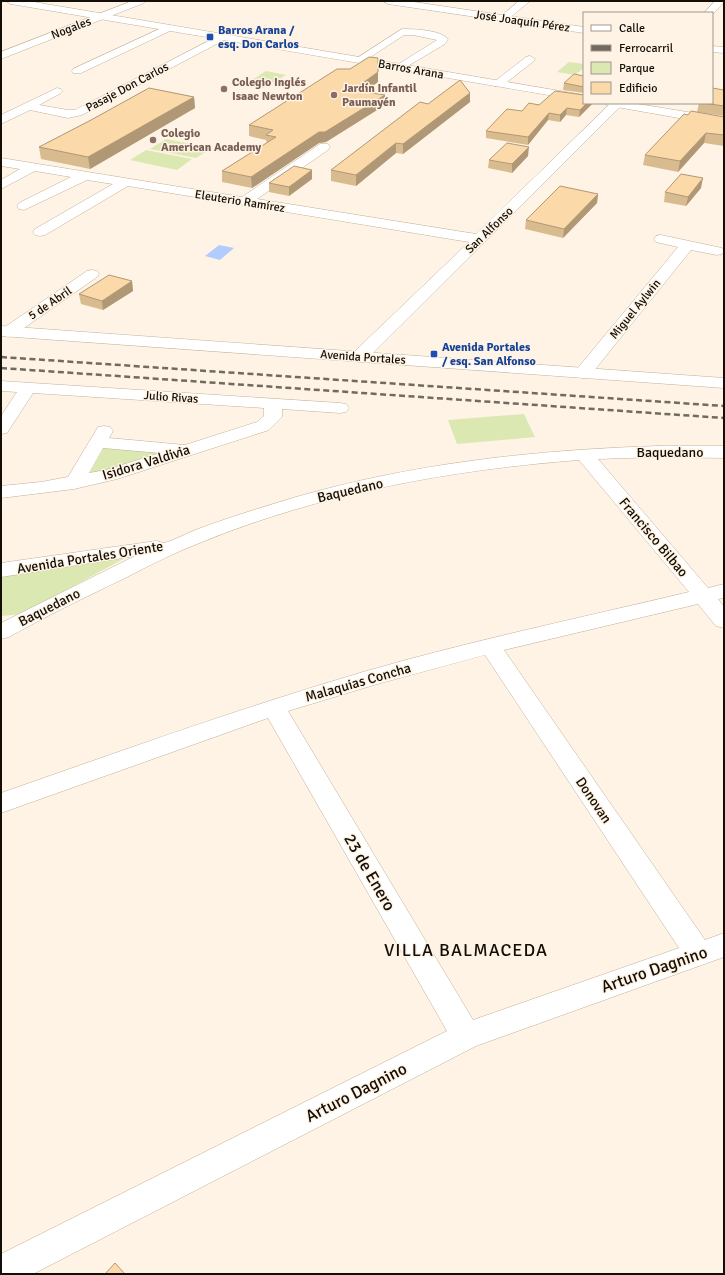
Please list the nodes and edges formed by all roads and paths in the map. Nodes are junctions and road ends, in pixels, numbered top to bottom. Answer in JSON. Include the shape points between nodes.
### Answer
{"nodes":[{"id":1,"x":12,"y":1,"type":"edge"},
{"id":2,"x":141,"y":1,"type":"edge"},
{"id":3,"x":388,"y":1,"type":"edge"},
{"id":4,"x":525,"y":1,"type":"edge"},
{"id":5,"x":720,"y":1,"type":"edge"},
{"id":6,"x":710,"y":12,"type":"edge"},
{"id":7,"x":101,"y":16,"type":"junction"},
{"id":8,"x":504,"y":18,"type":"junction"},
{"id":9,"x":168,"y":28,"type":"junction"},
{"id":10,"x":583,"y":30,"type":"edge"},
{"id":11,"x":222,"y":37,"type":"junction"},
{"id":12,"x":713,"y":49,"type":"edge"},
{"id":13,"x":724,"y":50,"type":"edge"},
{"id":14,"x":1,"y":56,"type":"edge"},
{"id":15,"x":530,"y":59,"type":"dead end"},
{"id":16,"x":359,"y":60,"type":"junction"},
{"id":17,"x":401,"y":68,"type":"junction"},
{"id":18,"x":77,"y":71,"type":"dead end"},
{"id":19,"x":498,"y":84,"type":"junction"},
{"id":20,"x":57,"y":91,"type":"dead end"},
{"id":21,"x":583,"y":98,"type":"edge"},
{"id":22,"x":614,"y":104,"type":"edge"},
{"id":23,"x":621,"y":104,"type":"edge"},
{"id":24,"x":28,"y":106,"type":"junction"},
{"id":25,"x":1,"y":120,"type":"edge"},
{"id":26,"x":724,"y":122,"type":"edge"},
{"id":27,"x":324,"y":146,"type":"edge"},
{"id":28,"x":1,"y":162,"type":"edge"},
{"id":29,"x":33,"y":168,"type":"junction"},
{"id":30,"x":84,"y":176,"type":"junction"},
{"id":31,"x":126,"y":182,"type":"junction"},
{"id":32,"x":1,"y":185,"type":"edge"},
{"id":33,"x":245,"y":201,"type":"junction"},
{"id":34,"x":24,"y":206,"type":"dead end"},
{"id":35,"x":40,"y":232,"type":"dead end"},
{"id":36,"x":479,"y":239,"type":"junction"},
{"id":37,"x":661,"y":239,"type":"dead end"},
{"id":38,"x":687,"y":245,"type":"junction"},
{"id":39,"x":717,"y":251,"type":"dead end"},
{"id":40,"x":92,"y":274,"type":"dead end"},
{"id":41,"x":4,"y":331,"type":"edge"},
{"id":42,"x":359,"y":357,"type":"junction"},
{"id":43,"x":584,"y":373,"type":"junction"},
{"id":44,"x":724,"y":383,"type":"edge"},
{"id":45,"x":1,"y":386,"type":"edge"},
{"id":46,"x":28,"y":388,"type":"junction"},
{"id":47,"x":273,"y":404,"type":"junction"},
{"id":48,"x":340,"y":408,"type":"dead end"},
{"id":49,"x":1,"y":429,"type":"edge"},
{"id":50,"x":187,"y":449,"type":"junction"},
{"id":51,"x":724,"y":452,"type":"edge"},
{"id":52,"x":584,"y":454,"type":"junction"},
{"id":53,"x":74,"y":483,"type":"junction"},
{"id":54,"x":1,"y":492,"type":"edge"},
{"id":55,"x":179,"y":544,"type":"junction"},
{"id":56,"x":67,"y":560,"type":"junction"},
{"id":57,"x":1,"y":570,"type":"edge"},
{"id":58,"x":89,"y":586,"type":"junction"},
{"id":59,"x":714,"y":594,"type":"edge"},
{"id":60,"x":28,"y":617,"type":"junction"},
{"id":61,"x":1,"y":620,"type":"edge"},
{"id":62,"x":724,"y":621,"type":"edge"},
{"id":63,"x":1,"y":632,"type":"edge"},
{"id":64,"x":490,"y":646,"type":"junction"},
{"id":65,"x":274,"y":707,"type":"junction"},
{"id":66,"x":1,"y":803,"type":"edge"},
{"id":67,"x":711,"y":949,"type":"edge"},
{"id":68,"x":466,"y":1036,"type":"junction"},
{"id":69,"x":1,"y":1272,"type":"edge"}],
"edges":[{"from":1,"to":7,"type":"street","name":"Barros Arana"},
{"from":2,"to":7,"type":"street","name":"Nogales"},
{"from":3,"to":8,"type":"street","name":"José Joaquín Pérez"},
{"from":4,"to":8,"type":"street"},
{"from":5,"to":6,"type":"street"},
{"from":7,"to":9,"type":"street","name":"Barros Arana"},
{"from":7,"to":14,"type":"street","name":"Nogales"},
{"from":8,"to":10,"type":"street","name":"José Joaquín Pérez"},
{"from":9,"to":11,"type":"street","name":"Barros Arana"},
{"from":9,"to":18,"type":"street"},
{"from":11,"to":16,"type":"street","name":"Barros Arana"},
{"from":11,"to":24,"type":"street","name":"Pasaje Don Carlos","via":[[78,114]]},
{"from":12,"to":13,"type":"street"},
{"from":15,"to":19,"type":"street"},
{"from":16,"to":17,"type":"street","name":"Barros Arana"},
{"from":16,"to":17,"type":"street","via":[[402,32],[432,35],[443,39]]},
{"from":17,"to":19,"type":"street","name":"Barros Arana"},
{"from":19,"to":21,"type":"street","name":"Barros Arana"},
{"from":20,"to":24,"type":"street"},
{"from":22,"to":36,"type":"street","name":"San Alfonso"},
{"from":23,"to":26,"type":"street"},
{"from":24,"to":25,"type":"street"},
{"from":27,"to":33,"type":"street"},
{"from":28,"to":29,"type":"street","name":"Eleuterio Ramírez"},
{"from":29,"to":30,"type":"street","name":"Eleuterio Ramírez"},
{"from":29,"to":32,"type":"street"},
{"from":30,"to":31,"type":"street","name":"Eleuterio Ramírez"},
{"from":30,"to":34,"type":"street"},
{"from":31,"to":33,"type":"street","name":"Eleuterio Ramírez"},
{"from":31,"to":35,"type":"street"},
{"from":33,"to":36,"type":"street","name":"Eleuterio Ramírez"},
{"from":36,"to":42,"type":"street","name":"San Alfonso"},
{"from":37,"to":38,"type":"street"},
{"from":38,"to":39,"type":"street"},
{"from":38,"to":43,"type":"street","name":"Miguel Aylwin"},
{"from":40,"to":41,"type":"street","name":"5 de Abril"},
{"from":41,"to":42,"type":"street","name":"Avenida Portales"},
{"from":42,"to":43,"type":"street","name":"Avenida Portales"},
{"from":43,"to":44,"type":"street","name":"Avenida Portales"},
{"from":45,"to":46,"type":"street","name":"Julio Rivas"},
{"from":46,"to":47,"type":"street","name":"Julio Rivas"},
{"from":46,"to":49,"type":"street"},
{"from":47,"to":48,"type":"street","name":"Julio Rivas"},
{"from":47,"to":50,"type":"street","name":"Isidora Valdivia","via":[[273,417],[263,426]]},
{"from":50,"to":53,"type":"street","name":"Isidora Valdivia","via":[[110,475]]},
{"from":50,"to":53,"type":"street","via":[[101,436]]},
{"from":51,"to":52,"type":"street","name":"Baquedano"},
{"from":52,"to":55,"type":"street","name":"Baquedano","via":[[506,460],[377,483],[278,508],[206,532]]},
{"from":52,"to":59,"type":"street","name":"Francisco Bilbao"},
{"from":53,"to":54,"type":"street","name":"Isidora Valdivia"},
{"from":55,"to":56,"type":"street","name":"Avenida Portales Oriente"},
{"from":55,"to":58,"type":"street","name":"Baquedano"},
{"from":56,"to":57,"type":"street","name":"Avenida Portales Oriente"},
{"from":56,"to":58,"type":"street","via":[[85,571]]},
{"from":58,"to":60,"type":"street","name":"Baquedano"},
{"from":59,"to":62,"type":"street","name":"Francisco Bilbao"},
{"from":59,"to":64,"type":"street","name":"Malaquias Concha"},
{"from":60,"to":61,"type":"street"},
{"from":60,"to":63,"type":"street","name":"Baquedano"},
{"from":64,"to":65,"type":"street","name":"Malaquias Concha"},
{"from":64,"to":67,"type":"street","name":"Donovan"},
{"from":65,"to":66,"type":"street","name":"Malaquias Concha"},
{"from":65,"to":68,"type":"street","name":"23 de Enero"},
{"from":67,"to":68,"type":"street","name":"Arturo Dagnino"},
{"from":68,"to":69,"type":"street","name":"Arturo Dagnino"}]}
